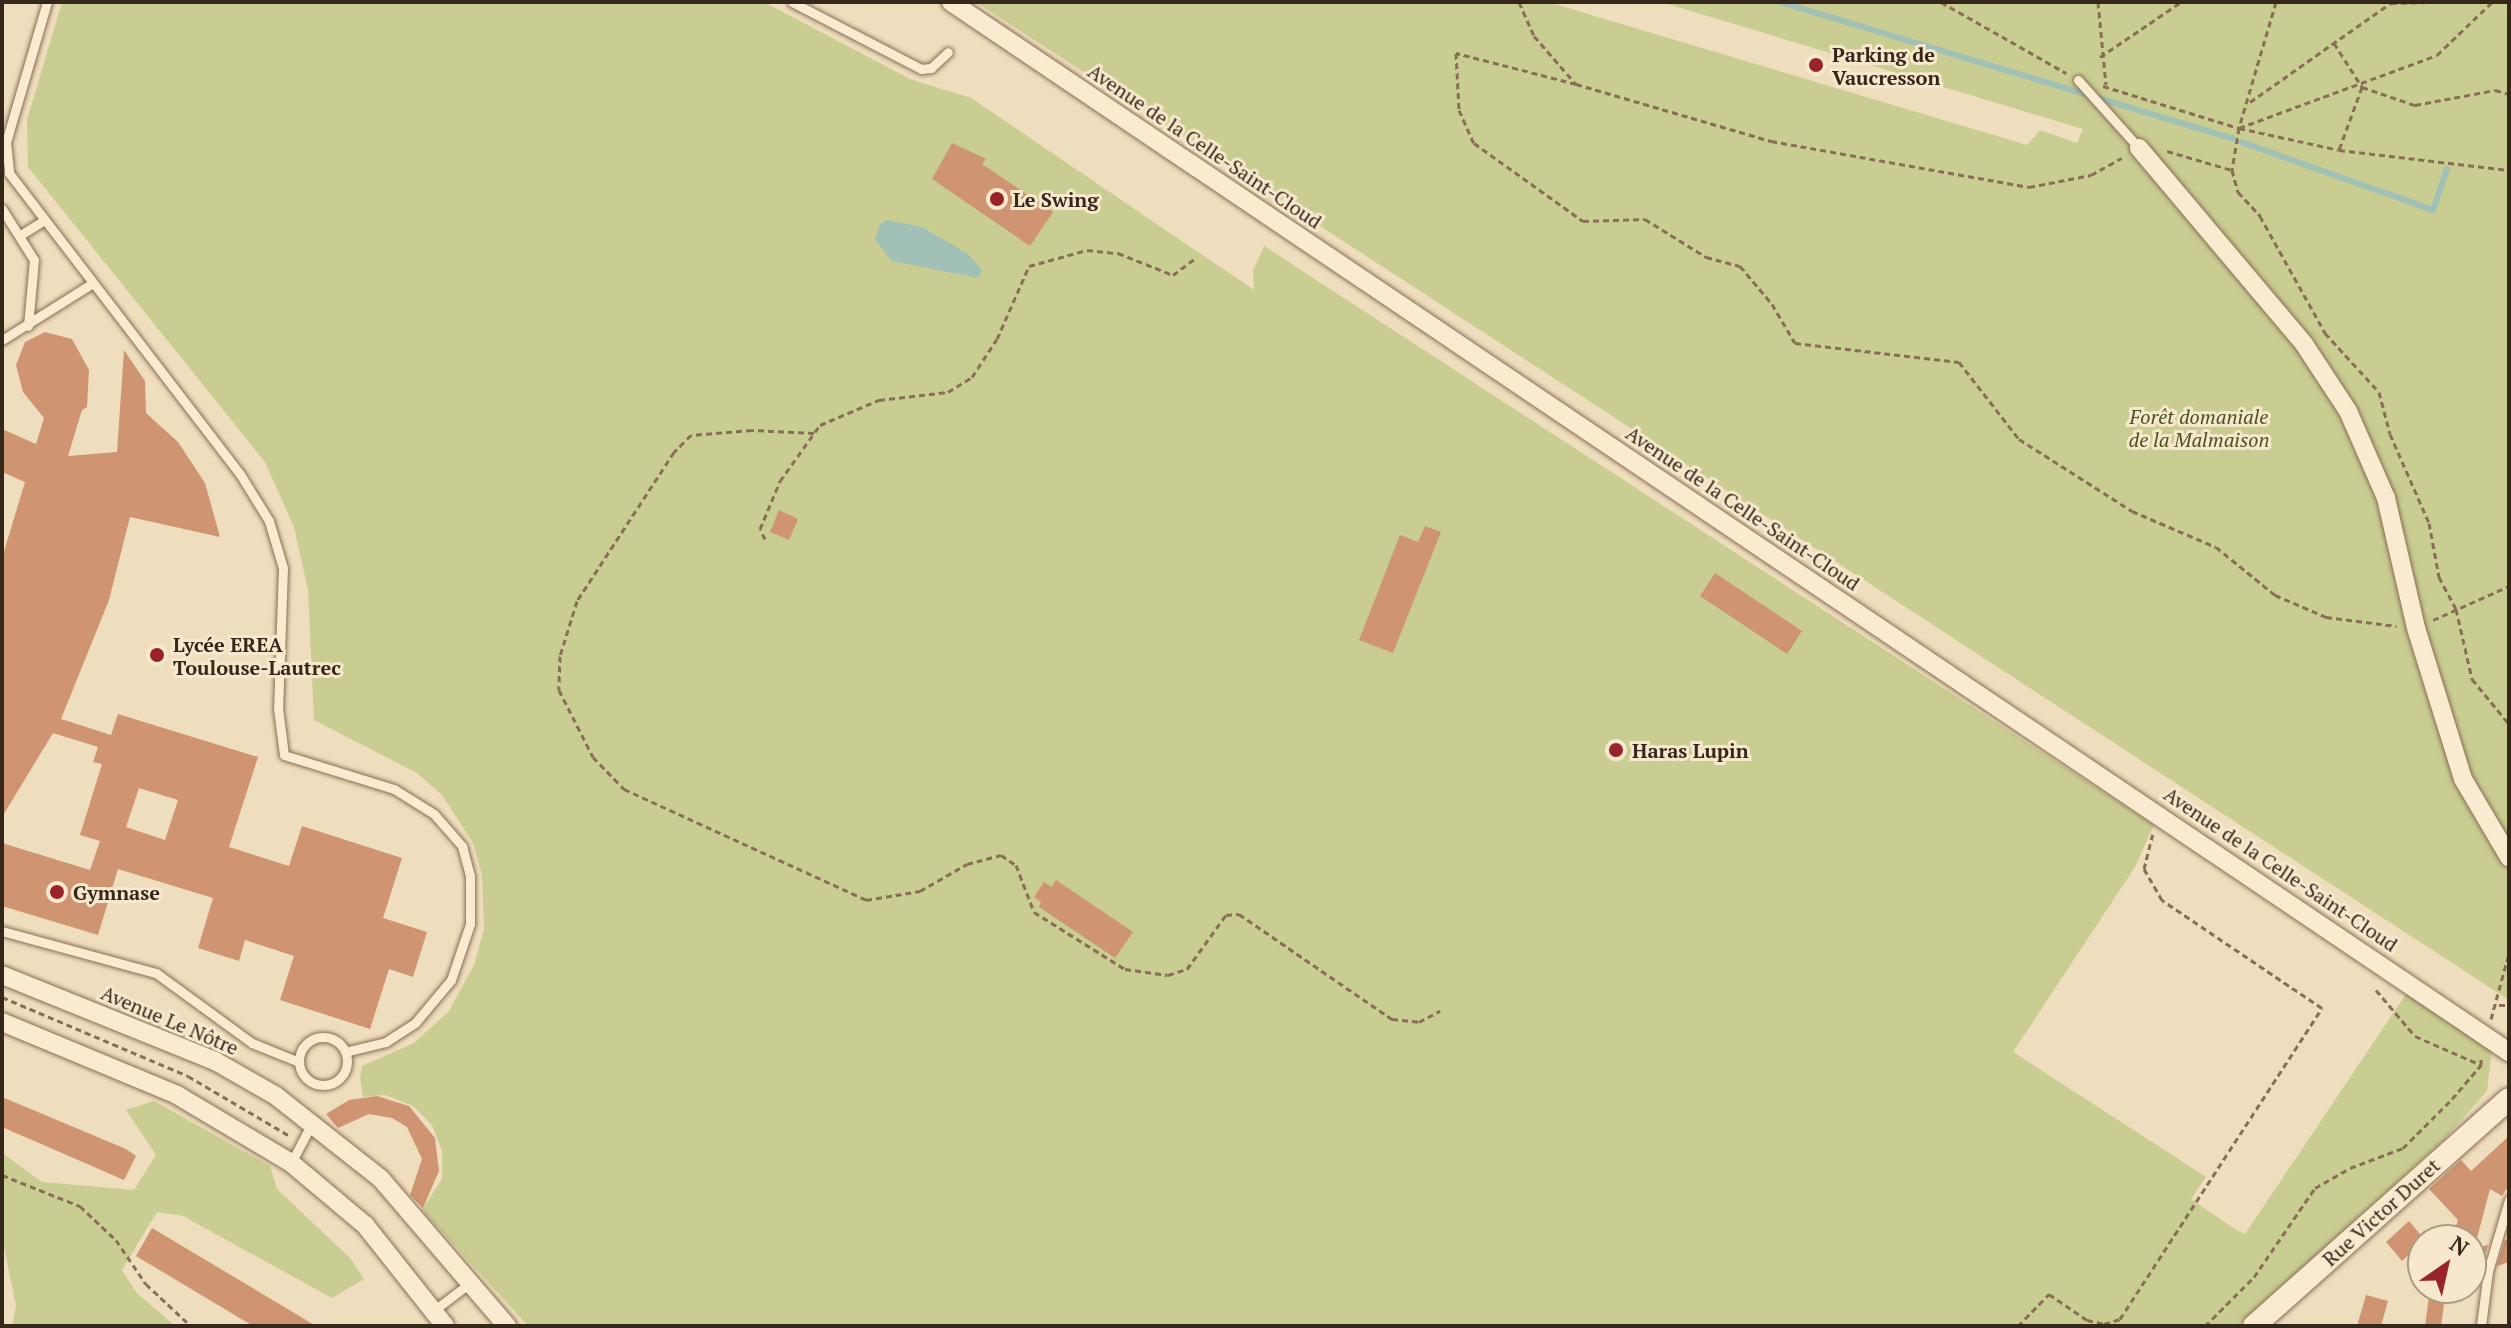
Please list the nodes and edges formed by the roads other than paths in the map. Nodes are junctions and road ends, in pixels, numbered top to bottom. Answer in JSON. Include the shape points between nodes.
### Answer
{"nodes":[{"id":1,"x":47,"y":2,"type":"edge"},
{"id":2,"x":792,"y":2,"type":"edge"},
{"id":3,"x":951,"y":2,"type":"edge"},
{"id":4,"x":948,"y":52,"type":"dead end"},
{"id":5,"x":2078,"y":80,"type":"dead end"},
{"id":6,"x":2139,"y":148,"type":"joint"},
{"id":7,"x":2,"y":209,"type":"edge"},
{"id":8,"x":43,"y":221,"type":"junction"},
{"id":9,"x":22,"y":234,"type":"junction"},
{"id":10,"x":93,"y":283,"type":"junction"},
{"id":11,"x":28,"y":326,"type":"junction"},
{"id":12,"x":2,"y":340,"type":"edge"},
{"id":13,"x":2509,"y":857,"type":"edge"},
{"id":14,"x":2,"y":931,"type":"edge"},
{"id":15,"x":2,"y":975,"type":"edge"},
{"id":16,"x":2,"y":1022,"type":"edge"},
{"id":17,"x":345,"y":1052,"type":"junction"},
{"id":18,"x":2509,"y":1052,"type":"edge"},
{"id":19,"x":299,"y":1062,"type":"junction"},
{"id":20,"x":2509,"y":1099,"type":"edge"},
{"id":21,"x":312,"y":1123,"type":"junction"},
{"id":22,"x":291,"y":1163,"type":"junction"},
{"id":23,"x":2509,"y":1200,"type":"edge"},
{"id":24,"x":470,"y":1283,"type":"junction"},
{"id":25,"x":439,"y":1319,"type":"edge"},
{"id":26,"x":507,"y":1326,"type":"edge"},
{"id":27,"x":2254,"y":1326,"type":"edge"},
{"id":28,"x":2481,"y":1326,"type":"edge"}],
"edges":[{"from":1,"to":8,"type":"lane","via":[[6,142],[9,173]]},
{"from":2,"to":4,"type":"lane","via":[[921,69],[931,68]]},
{"from":3,"to":18,"type":"street","name":"Avenue de la Celle-Saint-Cloud"},
{"from":5,"to":6,"type":"lane"},
{"from":6,"to":13,"type":"street","via":[[2304,344],[2348,411],[2386,498],[2416,628],[2463,779]]},
{"from":7,"to":9,"type":"lane"},
{"from":8,"to":9,"type":"lane"},
{"from":8,"to":10,"type":"lane"},
{"from":9,"to":11,"type":"lane","via":[[34,260]]},
{"from":10,"to":11,"type":"lane"},
{"from":10,"to":17,"type":"lane","via":[[240,474],[269,521],[283,568],[278,708],[284,755],[394,789],[434,814],[462,846],[470,876],[470,924],[451,980],[415,1023],[386,1042]]},
{"from":11,"to":12,"type":"lane"},
{"from":14,"to":19,"type":"lane","via":[[156,973],[252,1043]]},
{"from":15,"to":21,"type":"street","name":"Avenue Le Nôtre","via":[[215,1061]]},
{"from":16,"to":22,"type":"street","via":[[177,1095]]},
{"from":17,"to":19,"type":"lane","via":[[336,1041],[314,1039],[303,1048]]},
{"from":17,"to":19,"type":"lane","via":[[342,1076],[328,1085],[305,1077]]},
{"from":20,"to":27,"type":"street","name":"Rue Victor Duret"},
{"from":21,"to":22,"type":"lane"},
{"from":21,"to":24,"type":"street","name":"Avenue Le Nôtre","via":[[381,1179]]},
{"from":22,"to":25,"type":"street","via":[[365,1225]]},
{"from":23,"to":28,"type":"lane","via":[[2488,1271]]},
{"from":24,"to":25,"type":"lane"},
{"from":24,"to":26,"type":"street","name":"Avenue Le Nôtre"}]}
